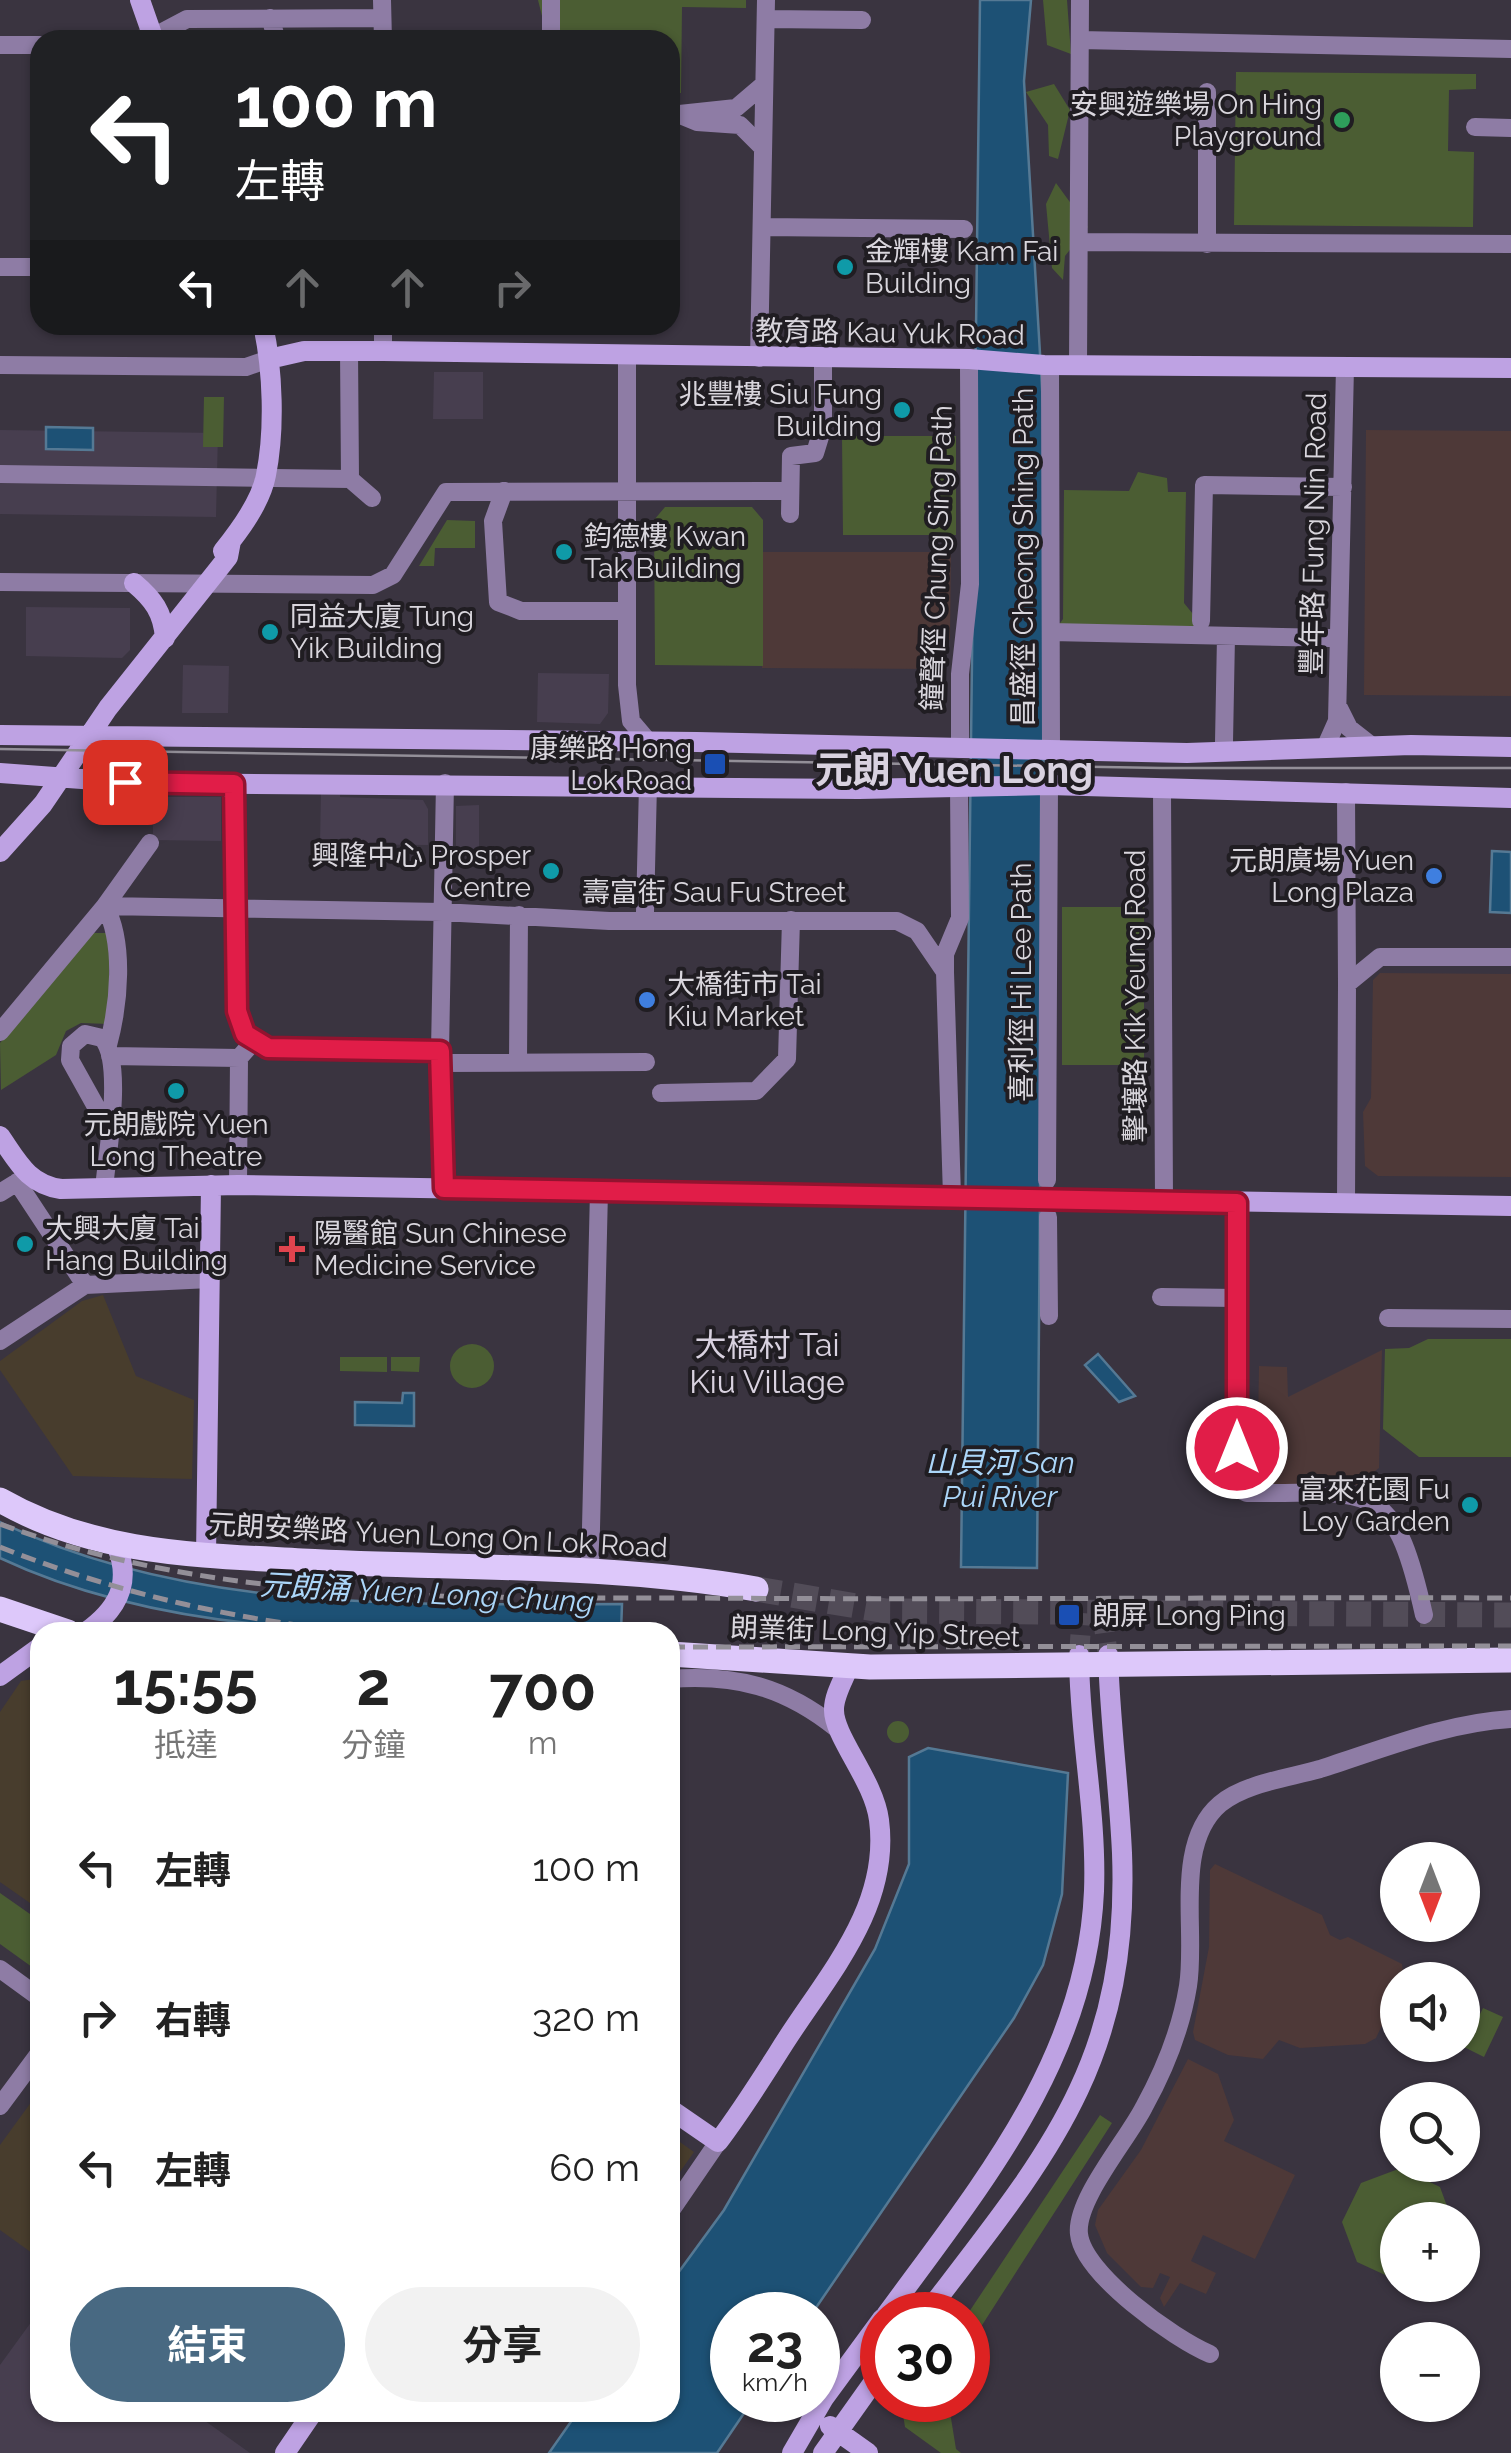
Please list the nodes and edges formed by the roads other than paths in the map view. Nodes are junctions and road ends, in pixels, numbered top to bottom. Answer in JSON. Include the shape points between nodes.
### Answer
{"nodes":[{"id":1,"x":140,"y":0,"type":"edge"},
{"id":2,"x":551,"y":0,"type":"edge"},
{"id":3,"x":1080,"y":0,"type":"edge"},
{"id":4,"x":382,"y":9,"type":"edge"},
{"id":5,"x":766,"y":9,"type":"edge"},
{"id":6,"x":270,"y":18,"type":"junction"},
{"id":7,"x":862,"y":20,"type":"dead end"},
{"id":8,"x":145,"y":30,"type":"edge"},
{"id":9,"x":165,"y":30,"type":"edge"},
{"id":10,"x":274,"y":30,"type":"edge"},
{"id":11,"x":551,"y":30,"type":"edge"},
{"id":12,"x":1080,"y":40,"type":"junction"},
{"id":13,"x":0,"y":45,"type":"edge"},
{"id":14,"x":30,"y":45,"type":"edge"},
{"id":15,"x":1511,"y":49,"type":"edge"},
{"id":16,"x":764,"y":85,"type":"junction"},
{"id":17,"x":1207,"y":92,"type":"dead end"},
{"id":18,"x":680,"y":114,"type":"edge"},
{"id":19,"x":680,"y":117,"type":"edge"},
{"id":20,"x":1475,"y":127,"type":"dead end"},
{"id":21,"x":1511,"y":128,"type":"edge"},
{"id":22,"x":762,"y":147,"type":"junction"},
{"id":23,"x":762,"y":227,"type":"junction"},
{"id":24,"x":964,"y":228,"type":"dead end"},
{"id":25,"x":1078,"y":242,"type":"junction"},
{"id":26,"x":1206,"y":244,"type":"junction"},
{"id":27,"x":1511,"y":244,"type":"edge"},
{"id":28,"x":0,"y":267,"type":"edge"},
{"id":29,"x":30,"y":267,"type":"edge"},
{"id":30,"x":264,"y":335,"type":"edge"},
{"id":31,"x":383,"y":335,"type":"edge"},
{"id":32,"x":348,"y":350,"type":"junction"},
{"id":33,"x":383,"y":350,"type":"junction"},
{"id":34,"x":627,"y":355,"type":"junction"},
{"id":35,"x":760,"y":358,"type":"junction"},
{"id":36,"x":268,"y":359,"type":"junction"},
{"id":37,"x":824,"y":359,"type":"junction"},
{"id":38,"x":974,"y":364,"type":"junction"},
{"id":39,"x":1047,"y":364,"type":"junction"},
{"id":40,"x":0,"y":365,"type":"edge"},
{"id":41,"x":1078,"y":365,"type":"junction"},
{"id":42,"x":1345,"y":367,"type":"junction"},
{"id":43,"x":1511,"y":368,"type":"edge"},
{"id":44,"x":0,"y":474,"type":"edge"},
{"id":45,"x":266,"y":476,"type":"junction"},
{"id":46,"x":350,"y":480,"type":"junction"},
{"id":47,"x":1342,"y":486,"type":"junction"},
{"id":48,"x":628,"y":490,"type":"junction"},
{"id":49,"x":504,"y":491,"type":"junction"},
{"id":50,"x":790,"y":492,"type":"junction"},
{"id":51,"x":372,"y":498,"type":"dead end"},
{"id":52,"x":790,"y":514,"type":"dead end"},
{"id":53,"x":210,"y":578,"type":"junction"},
{"id":54,"x":0,"y":582,"type":"edge"},
{"id":55,"x":134,"y":583,"type":"junction"},
{"id":56,"x":626,"y":612,"type":"junction"},
{"id":57,"x":1202,"y":622,"type":"dead end"},
{"id":58,"x":1050,"y":632,"type":"junction"},
{"id":59,"x":1226,"y":636,"type":"junction"},
{"id":60,"x":165,"y":638,"type":"junction"},
{"id":61,"x":1330,"y":638,"type":"dead end"},
{"id":62,"x":1338,"y":702,"type":"junction"},
{"id":63,"x":0,"y":735,"type":"edge"},
{"id":64,"x":88,"y":736,"type":"junction"},
{"id":65,"x":648,"y":741,"type":"junction"},
{"id":66,"x":1224,"y":742,"type":"dead end"},
{"id":67,"x":1372,"y":746,"type":"junction"},
{"id":68,"x":1511,"y":747,"type":"edge"},
{"id":69,"x":1326,"y":748,"type":"junction"},
{"id":70,"x":963,"y":749,"type":"junction"},
{"id":71,"x":1049,"y":750,"type":"junction"},
{"id":72,"x":0,"y":774,"type":"edge"},
{"id":73,"x":60,"y":779,"type":"junction"},
{"id":74,"x":444,"y":783,"type":"junction"},
{"id":75,"x":234,"y":784,"type":"junction"},
{"id":76,"x":648,"y":784,"type":"junction"},
{"id":77,"x":960,"y":785,"type":"junction"},
{"id":78,"x":1047,"y":786,"type":"junction"},
{"id":79,"x":1162,"y":790,"type":"junction"},
{"id":80,"x":1346,"y":792,"type":"junction"},
{"id":81,"x":1511,"y":798,"type":"edge"},
{"id":82,"x":34,"y":815,"type":"junction"},
{"id":83,"x":150,"y":842,"type":"dead end"},
{"id":84,"x":0,"y":852,"type":"edge"},
{"id":85,"x":105,"y":906,"type":"junction"},
{"id":86,"x":236,"y":909,"type":"junction"},
{"id":87,"x":442,"y":912,"type":"junction"},
{"id":88,"x":645,"y":912,"type":"dead end"},
{"id":89,"x":520,"y":915,"type":"junction"},
{"id":90,"x":792,"y":920,"type":"junction"},
{"id":91,"x":1511,"y":957,"type":"edge"},
{"id":92,"x":944,"y":972,"type":"junction"},
{"id":93,"x":1346,"y":984,"type":"junction"},
{"id":94,"x":0,"y":1032,"type":"edge"},
{"id":95,"x":254,"y":1042,"type":"junction"},
{"id":96,"x":109,"y":1051,"type":"junction"},
{"id":97,"x":440,"y":1057,"type":"junction"},
{"id":98,"x":239,"y":1058,"type":"junction"},
{"id":99,"x":518,"y":1062,"type":"junction"},
{"id":100,"x":646,"y":1062,"type":"dead end"},
{"id":101,"x":661,"y":1093,"type":"dead end"},
{"id":102,"x":109,"y":1130,"type":"junction"},
{"id":103,"x":0,"y":1136,"type":"edge"},
{"id":104,"x":22,"y":1179,"type":"junction"},
{"id":105,"x":211,"y":1184,"type":"junction"},
{"id":106,"x":238,"y":1185,"type":"junction"},
{"id":107,"x":104,"y":1188,"type":"junction"},
{"id":108,"x":444,"y":1188,"type":"junction"},
{"id":109,"x":599,"y":1190,"type":"junction"},
{"id":110,"x":0,"y":1193,"type":"edge"},
{"id":111,"x":954,"y":1196,"type":"junction"},
{"id":112,"x":1048,"y":1198,"type":"junction"},
{"id":113,"x":1164,"y":1200,"type":"junction"},
{"id":114,"x":1237,"y":1203,"type":"junction"},
{"id":115,"x":1346,"y":1204,"type":"junction"},
{"id":116,"x":1511,"y":1206,"type":"edge"},
{"id":117,"x":210,"y":1280,"type":"junction"},
{"id":118,"x":85,"y":1285,"type":"junction"},
{"id":119,"x":1161,"y":1297,"type":"dead end"},
{"id":120,"x":1236,"y":1298,"type":"junction"},
{"id":121,"x":1049,"y":1316,"type":"dead end"},
{"id":122,"x":1388,"y":1318,"type":"dead end"},
{"id":123,"x":1511,"y":1320,"type":"edge"},
{"id":124,"x":0,"y":1341,"type":"edge"},
{"id":125,"x":0,"y":1501,"type":"edge"},
{"id":126,"x":206,"y":1556,"type":"junction"},
{"id":127,"x":121,"y":1557,"type":"junction"},
{"id":128,"x":590,"y":1570,"type":"junction"},
{"id":129,"x":756,"y":1589,"type":"tunnel mouth"},
{"id":130,"x":0,"y":1610,"type":"edge"},
{"id":131,"x":1424,"y":1614,"type":"dead end"},
{"id":132,"x":37,"y":1622,"type":"edge"},
{"id":133,"x":99,"y":1622,"type":"edge"},
{"id":134,"x":30,"y":1654,"type":"edge"},
{"id":135,"x":680,"y":1655,"type":"edge"},
{"id":136,"x":1511,"y":1660,"type":"edge"},
{"id":137,"x":1079,"y":1661,"type":"junction"},
{"id":138,"x":1108,"y":1661,"type":"junction"},
{"id":139,"x":848,"y":1666,"type":"junction"},
{"id":140,"x":0,"y":1676,"type":"edge"},
{"id":141,"x":680,"y":1679,"type":"edge"},
{"id":142,"x":1511,"y":1718,"type":"edge"},
{"id":143,"x":836,"y":1728,"type":"junction"},
{"id":144,"x":0,"y":1969,"type":"edge"},
{"id":145,"x":30,"y":1991,"type":"edge"},
{"id":146,"x":30,"y":2066,"type":"edge"},
{"id":147,"x":0,"y":2106,"type":"edge"},
{"id":148,"x":680,"y":2116,"type":"edge"},
{"id":149,"x":718,"y":2142,"type":"junction"},
{"id":150,"x":680,"y":2197,"type":"edge"},
{"id":151,"x":902,"y":2292,"type":"edge"},
{"id":152,"x":942,"y":2292,"type":"edge"},
{"id":153,"x":860,"y":2352,"type":"edge"},
{"id":154,"x":1210,"y":2354,"type":"dead end"},
{"id":155,"x":840,"y":2381,"type":"edge"},
{"id":156,"x":860,"y":2400,"type":"edge"},
{"id":157,"x":306,"y":2422,"type":"edge"},
{"id":158,"x":812,"y":2422,"type":"edge"},
{"id":159,"x":825,"y":2422,"type":"edge"},
{"id":160,"x":838,"y":2431,"type":"junction"},
{"id":161,"x":796,"y":2447,"type":"edge"},
{"id":162,"x":284,"y":2453,"type":"edge"},
{"id":163,"x":822,"y":2453,"type":"edge"},
{"id":164,"x":868,"y":2453,"type":"edge"}],
"edges":[{"from":1,"to":8,"type":"main road"},
{"from":2,"to":11,"type":"street"},
{"from":3,"to":12,"type":"street"},
{"from":4,"to":6,"type":"street"},
{"from":5,"to":7,"type":"street"},
{"from":5,"to":16,"type":"street"},
{"from":6,"to":9,"type":"street","via":[[188,19]]},
{"from":6,"to":10,"type":"street"},
{"from":12,"to":15,"type":"street"},
{"from":12,"to":25,"type":"street"},
{"from":13,"to":14,"type":"street"},
{"from":16,"to":18,"type":"street","via":[[736,108]]},
{"from":16,"to":22,"type":"street"},
{"from":17,"to":26,"type":"street"},
{"from":19,"to":22,"type":"street","via":[[740,125]]},
{"from":20,"to":21,"type":"street"},
{"from":22,"to":23,"type":"street"},
{"from":23,"to":24,"type":"street"},
{"from":23,"to":35,"type":"street"},
{"from":25,"to":26,"type":"street"},
{"from":25,"to":41,"type":"street"},
{"from":26,"to":27,"type":"street"},
{"from":28,"to":29,"type":"street"},
{"from":30,"to":36,"type":"main road"},
{"from":31,"to":33,"type":"street"},
{"from":32,"to":33,"type":"main road","name":"教育路 Kau Yuk Road"},
{"from":32,"to":36,"type":"main road","name":"教育路 Kau Yuk Road"},
{"from":32,"to":46,"type":"street"},
{"from":33,"to":34,"type":"main road","name":"教育路 Kau Yuk Road"},
{"from":34,"to":35,"type":"main road","name":"教育路 Kau Yuk Road"},
{"from":34,"to":48,"type":"street"},
{"from":35,"to":37,"type":"main road","name":"教育路 Kau Yuk Road"},
{"from":36,"to":40,"type":"street","via":[[246,367]]},
{"from":36,"to":45,"type":"main road"},
{"from":37,"to":38,"type":"main road","name":"教育路 Kau Yuk Road"},
{"from":37,"to":50,"type":"street","via":[[818,448],[791,456]]},
{"from":38,"to":39,"type":"main road","name":"教育路 Kau Yuk Road"},
{"from":38,"to":70,"type":"street","name":"鐘聲徑 Chung Sing Path","via":[[970,584],[960,674]]},
{"from":39,"to":41,"type":"main road","name":"教育路 Kau Yuk Road"},
{"from":39,"to":58,"type":"street","name":"昌盛徑 Cheong Shing Path"},
{"from":41,"to":42,"type":"main road","name":"教育路 Kau Yuk Road"},
{"from":42,"to":43,"type":"main road","name":"教育路 Kau Yuk Road"},
{"from":42,"to":47,"type":"street","name":"豐年路 Fung Nin Road"},
{"from":44,"to":45,"type":"street"},
{"from":45,"to":46,"type":"street"},
{"from":45,"to":53,"type":"main road","via":[[228,557]]},
{"from":46,"to":51,"type":"street"},
{"from":47,"to":57,"type":"street","via":[[1204,485]]},
{"from":47,"to":62,"type":"street","name":"豐年路 Fung Nin Road"},
{"from":48,"to":49,"type":"street"},
{"from":48,"to":50,"type":"street"},
{"from":48,"to":56,"type":"street"},
{"from":49,"to":53,"type":"street","via":[[446,492],[393,574],[373,585]]},
{"from":49,"to":56,"type":"street","via":[[493,521],[498,602],[521,611]]},
{"from":50,"to":52,"type":"street"},
{"from":53,"to":55,"type":"street"},
{"from":53,"to":60,"type":"main road"},
{"from":54,"to":55,"type":"street"},
{"from":55,"to":60,"type":"main road","via":[[164,618]]},
{"from":56,"to":65,"type":"street","via":[[628,703],[637,732]]},
{"from":58,"to":59,"type":"street"},
{"from":58,"to":71,"type":"street","name":"昌盛徑 Cheong Shing Path"},
{"from":59,"to":61,"type":"street"},
{"from":59,"to":66,"type":"street"},
{"from":60,"to":64,"type":"main road"},
{"from":62,"to":67,"type":"street","name":"豐年路 Fung Nin Road","via":[[1349,728]]},
{"from":62,"to":69,"type":"street","name":"豐年路 Fung Nin Road","via":[[1336,731]]},
{"from":63,"to":64,"type":"main road"},
{"from":64,"to":65,"type":"main road"},
{"from":64,"to":73,"type":"main road"},
{"from":65,"to":70,"type":"main road"},
{"from":67,"to":68,"type":"main road"},
{"from":67,"to":69,"type":"main road"},
{"from":69,"to":71,"type":"main road"},
{"from":70,"to":71,"type":"main road"},
{"from":72,"to":73,"type":"main road"},
{"from":72,"to":82,"type":"main road","via":[[23,786]]},
{"from":73,"to":75,"type":"main road"},
{"from":73,"to":82,"type":"main road"},
{"from":74,"to":75,"type":"main road"},
{"from":74,"to":76,"type":"main road"},
{"from":74,"to":87,"type":"street"},
{"from":75,"to":86,"type":"street"},
{"from":76,"to":77,"type":"main road"},
{"from":76,"to":88,"type":"street"},
{"from":77,"to":78,"type":"main road"},
{"from":77,"to":92,"type":"street","via":[[960,918],[944,954]]},
{"from":78,"to":79,"type":"main road"},
{"from":78,"to":112,"type":"street","name":"喜利徑 Hi Lee Path"},
{"from":79,"to":80,"type":"main road"},
{"from":79,"to":113,"type":"street","name":"擊壤路 Kik Yeung Road"},
{"from":80,"to":81,"type":"main road"},
{"from":80,"to":93,"type":"street"},
{"from":82,"to":84,"type":"main road"},
{"from":83,"to":85,"type":"street"},
{"from":85,"to":86,"type":"street","name":"壽富街 Sau Fu Street"},
{"from":85,"to":94,"type":"street"},
{"from":85,"to":96,"type":"street","via":[[116,926]]},
{"from":86,"to":87,"type":"street","name":"壽富街 Sau Fu Street"},
{"from":86,"to":95,"type":"street","via":[[237,1011]]},
{"from":87,"to":89,"type":"street","name":"壽富街 Sau Fu Street"},
{"from":87,"to":97,"type":"street"},
{"from":89,"to":90,"type":"street","name":"壽富街 Sau Fu Street"},
{"from":89,"to":99,"type":"street"},
{"from":90,"to":92,"type":"street","name":"壽富街 Sau Fu Street","via":[[897,921],[917,932]]},
{"from":90,"to":101,"type":"street","via":[[787,1058],[756,1091]]},
{"from":91,"to":93,"type":"street","via":[[1380,957]]},
{"from":92,"to":111,"type":"street"},
{"from":93,"to":115,"type":"street"},
{"from":95,"to":97,"type":"street"},
{"from":95,"to":98,"type":"street"},
{"from":96,"to":98,"type":"street"},
{"from":96,"to":102,"type":"street"},
{"from":96,"to":102,"type":"street","via":[[96,1035],[85,1034],[74,1040],[69,1055]]},
{"from":97,"to":99,"type":"street"},
{"from":97,"to":108,"type":"street"},
{"from":98,"to":106,"type":"street"},
{"from":99,"to":100,"type":"street"},
{"from":102,"to":107,"type":"street"},
{"from":103,"to":104,"type":"main road"},
{"from":104,"to":107,"type":"main road"},
{"from":104,"to":110,"type":"street"},
{"from":104,"to":118,"type":"street"},
{"from":105,"to":106,"type":"main road"},
{"from":105,"to":107,"type":"main road"},
{"from":105,"to":117,"type":"main road"},
{"from":106,"to":108,"type":"main road"},
{"from":108,"to":109,"type":"main road"},
{"from":109,"to":111,"type":"main road"},
{"from":109,"to":128,"type":"street"},
{"from":111,"to":112,"type":"main road"},
{"from":112,"to":113,"type":"main road"},
{"from":112,"to":121,"type":"street","name":"喜利徑 Hi Lee Path"},
{"from":113,"to":114,"type":"main road"},
{"from":114,"to":115,"type":"main road"},
{"from":114,"to":120,"type":"street"},
{"from":115,"to":116,"type":"main road"},
{"from":117,"to":118,"type":"street"},
{"from":117,"to":126,"type":"main road"},
{"from":118,"to":124,"type":"street"},
{"from":119,"to":120,"type":"street"},
{"from":120,"to":131,"type":"street","via":[[1237,1485],[1247,1494],[1366,1496],[1403,1538]]},
{"from":122,"to":123,"type":"street"},
{"from":125,"to":127,"type":"main road","name":"元朗安樂路 Yuen Long On Lok Road"},
{"from":126,"to":127,"type":"main road","name":"元朗安樂路 Yuen Long On Lok Road"},
{"from":126,"to":128,"type":"main road","name":"元朗安樂路 Yuen Long On Lok Road"},
{"from":127,"to":133,"type":"main road","via":[[119,1599]]},
{"from":128,"to":129,"type":"main road","name":"元朗安樂路 Yuen Long On Lok Road"},
{"from":130,"to":132,"type":"main road"},
{"from":134,"to":140,"type":"main road"},
{"from":135,"to":139,"type":"main road","name":"朗業街 Long Yip Street"},
{"from":136,"to":138,"type":"main road","name":"朗業街 Long Yip Street"},
{"from":137,"to":138,"type":"main road","name":"朗業街 Long Yip Street"},
{"from":137,"to":139,"type":"main road","name":"朗業街 Long Yip Street"},
{"from":137,"to":151,"type":"main road","via":[[1094,1891],[1079,1997],[1023,2121]]},
{"from":138,"to":152,"type":"main road","via":[[1122,1900],[1104,2030],[1051,2145]]},
{"from":139,"to":143,"type":"main road","via":[[834,1705]]},
{"from":141,"to":143,"type":"street","via":[[784,1692]]},
{"from":142,"to":154,"type":"street","via":[[1480,1720],[1234,1794],[1208,1817],[1193,1853],[1188,1986],[1171,2052],[1078,2223],[1091,2261],[1164,2329]]},
{"from":143,"to":149,"type":"main road","via":[[876,1806],[876,1879],[828,1979]]},
{"from":144,"to":145,"type":"street"},
{"from":146,"to":147,"type":"street"},
{"from":148,"to":149,"type":"main road"},
{"from":149,"to":150,"type":"street"},
{"from":153,"to":155,"type":"main road"},
{"from":156,"to":160,"type":"main road"},
{"from":157,"to":162,"type":"main road"},
{"from":158,"to":161,"type":"main road"},
{"from":159,"to":160,"type":"main road"},
{"from":160,"to":163,"type":"main road"},
{"from":160,"to":164,"type":"main road"},
{"from":161,"to":163,"type":"main road"}]}
